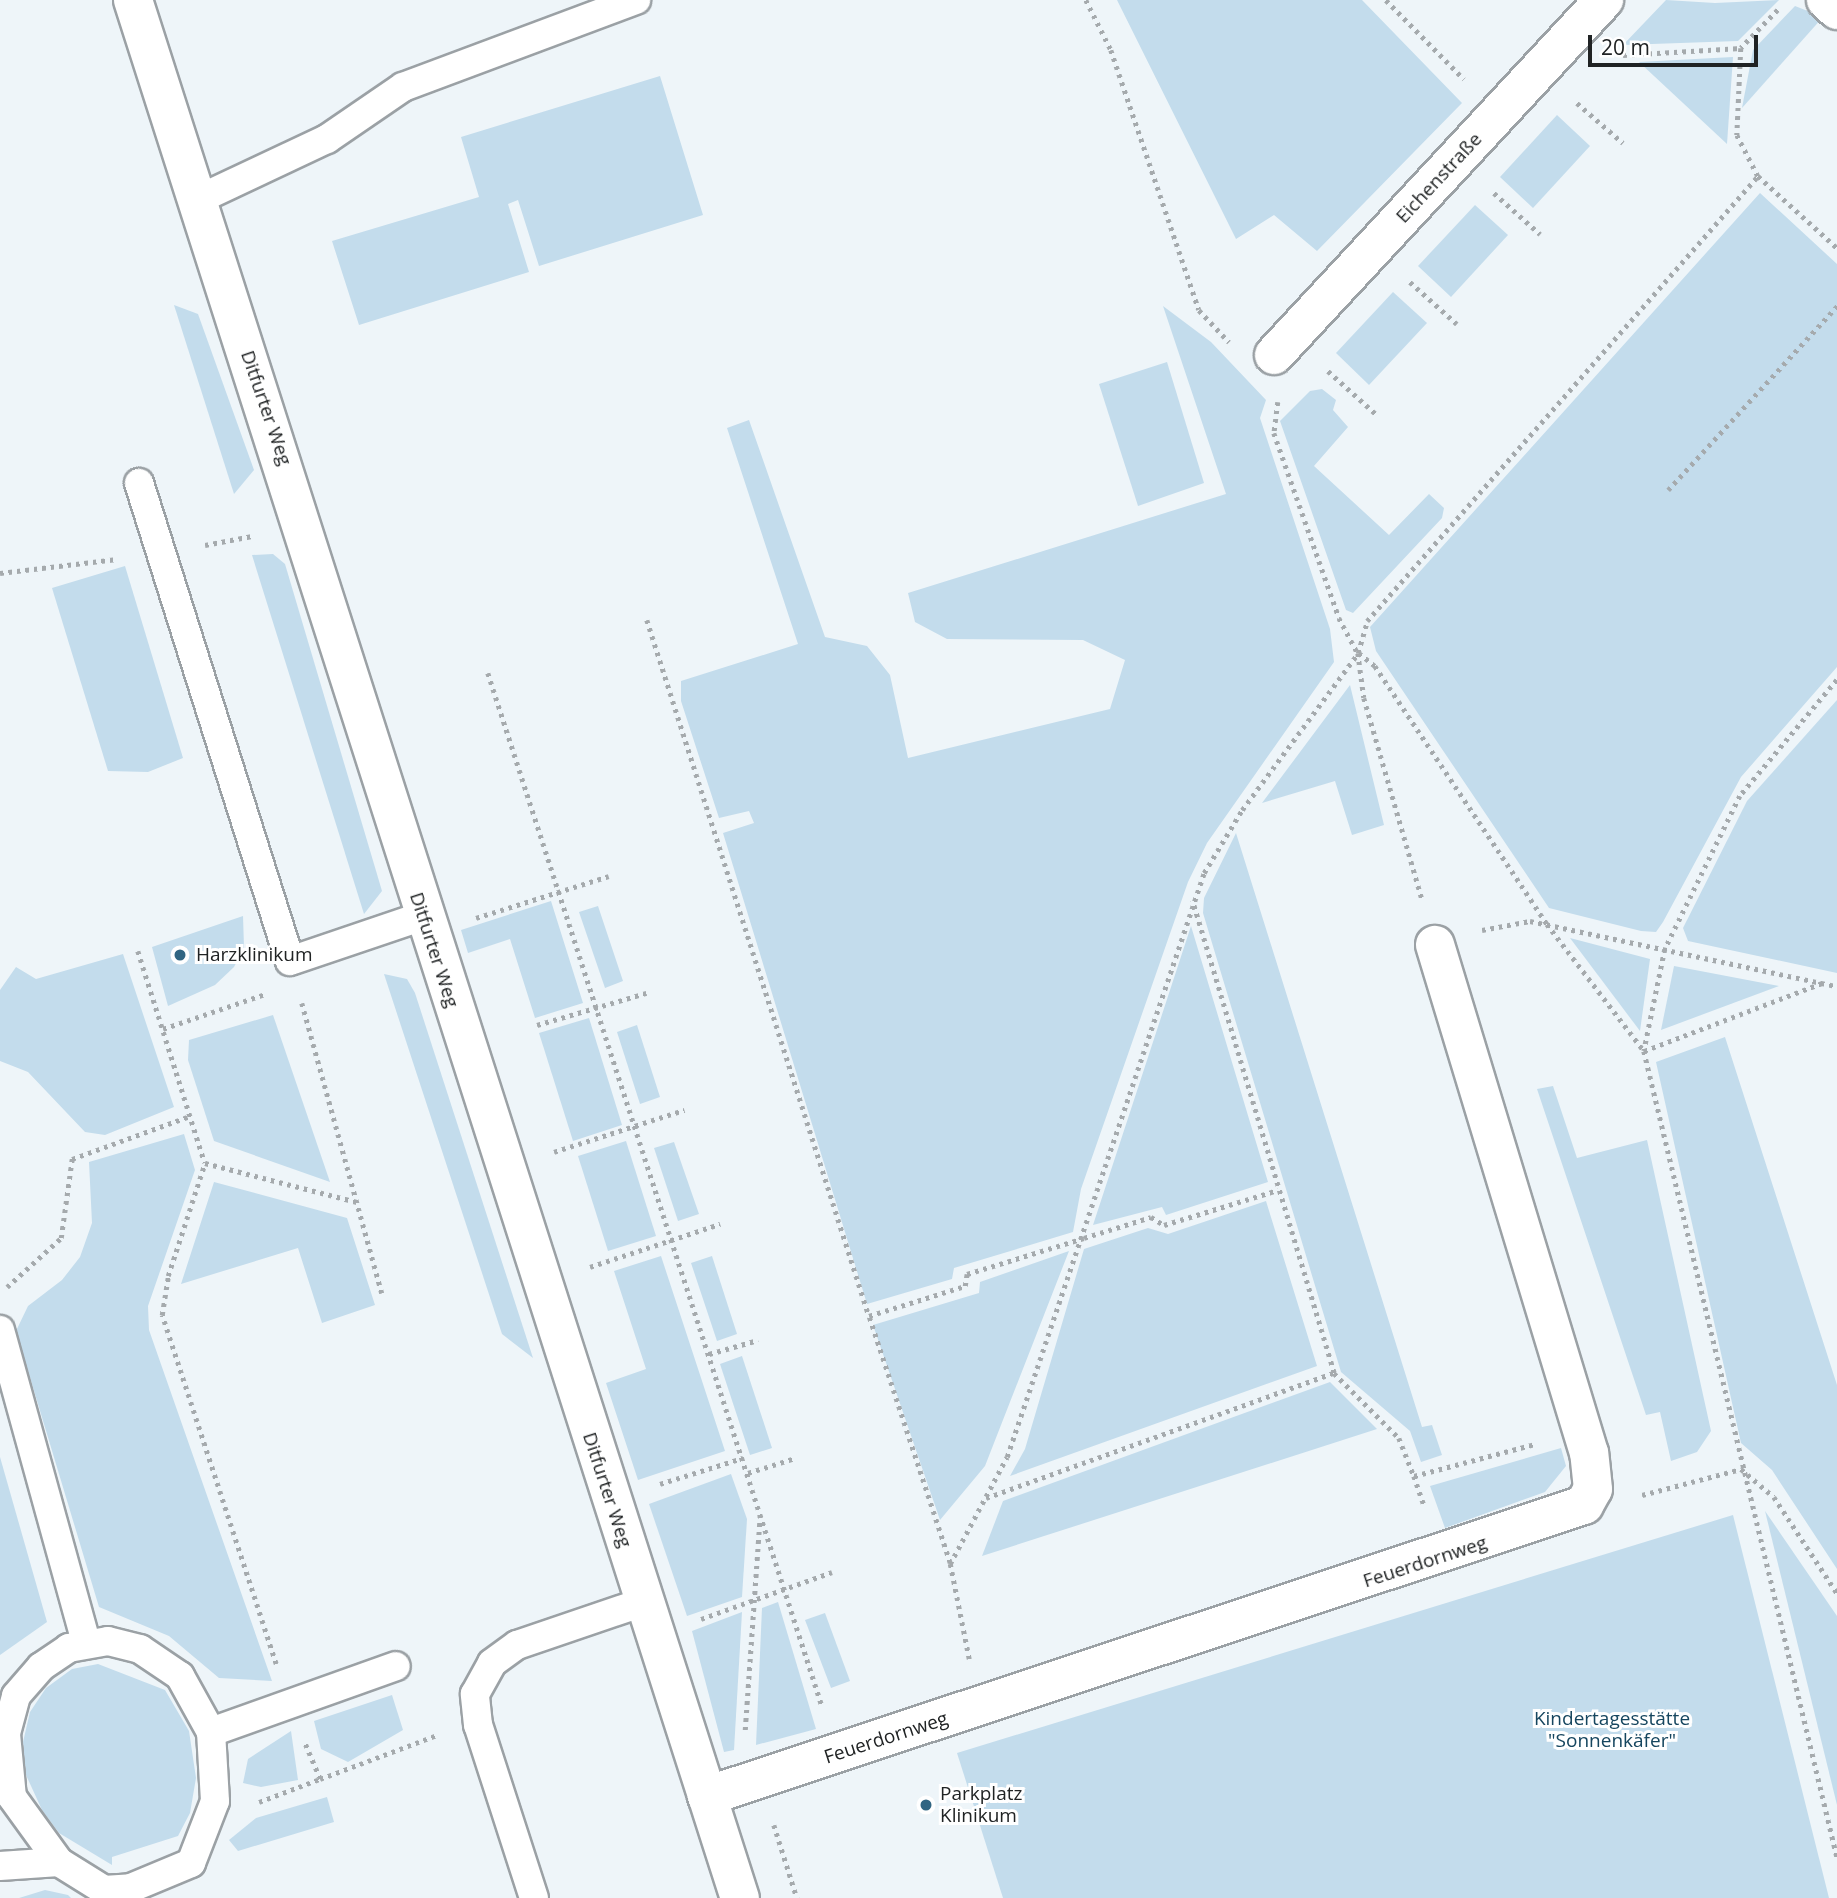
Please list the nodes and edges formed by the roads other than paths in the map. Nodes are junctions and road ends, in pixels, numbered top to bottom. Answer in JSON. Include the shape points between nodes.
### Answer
{"nodes":[{"id":1,"x":133,"y":0,"type":"edge"},
{"id":2,"x":636,"y":0,"type":"edge"},
{"id":3,"x":1826,"y":0,"type":"edge"},
{"id":4,"x":1837,"y":10,"type":"edge"},
{"id":5,"x":1594,"y":11,"type":"edge"},
{"id":6,"x":195,"y":201,"type":"junction"},
{"id":7,"x":1266,"y":364,"type":"road end"},
{"id":8,"x":139,"y":483,"type":"dead end"},
{"id":9,"x":426,"y":925,"type":"junction"},
{"id":10,"x":1435,"y":945,"type":"road end"},
{"id":11,"x":0,"y":1330,"type":"edge"},
{"id":12,"x":649,"y":1619,"type":"junction"},
{"id":13,"x":86,"y":1643,"type":"junction"},
{"id":14,"x":396,"y":1666,"type":"dead end"},
{"id":15,"x":211,"y":1732,"type":"junction"},
{"id":16,"x":736,"y":1787,"type":"junction"},
{"id":17,"x":12,"y":1797,"type":"junction"},
{"id":18,"x":0,"y":1824,"type":"edge"},
{"id":19,"x":59,"y":1862,"type":"junction"},
{"id":20,"x":0,"y":1866,"type":"edge"},
{"id":21,"x":534,"y":1898,"type":"edge"},
{"id":22,"x":740,"y":1898,"type":"edge"}],
"edges":[{"from":1,"to":6,"type":"street","name":"Ditfurter Weg"},
{"from":2,"to":6,"type":"lane","via":[[403,87],[327,139]]},
{"from":3,"to":4,"type":"street"},
{"from":5,"to":7,"type":"street","name":"Eichenstraße"},
{"from":6,"to":9,"type":"street","name":"Ditfurter Weg","via":[[306,526]]},
{"from":8,"to":9,"type":"lane","via":[[293,972]]},
{"from":9,"to":12,"type":"street","name":"Ditfurter Weg"},
{"from":10,"to":16,"type":"street","name":"Feuerdornweg","via":[[1583,1432],[1593,1489],[1571,1514]]},
{"from":11,"to":13,"type":"lane"},
{"from":12,"to":16,"type":"street","name":"Ditfurter Weg"},
{"from":12,"to":21,"type":"lane","via":[[499,1657],[475,1694],[478,1725]]},
{"from":13,"to":15,"type":"lane","via":[[123,1644],[165,1664],[195,1698]]},
{"from":13,"to":17,"type":"lane","via":[[55,1656],[16,1696],[6,1734]]},
{"from":14,"to":15,"type":"lane"},
{"from":15,"to":19,"type":"lane","via":[[217,1772],[212,1813],[191,1863],[131,1888],[104,1890]]},
{"from":16,"to":22,"type":"street","name":"Ditfurter Weg"},
{"from":17,"to":18,"type":"lane"},
{"from":17,"to":19,"type":"lane"},
{"from":19,"to":20,"type":"lane"}]}
